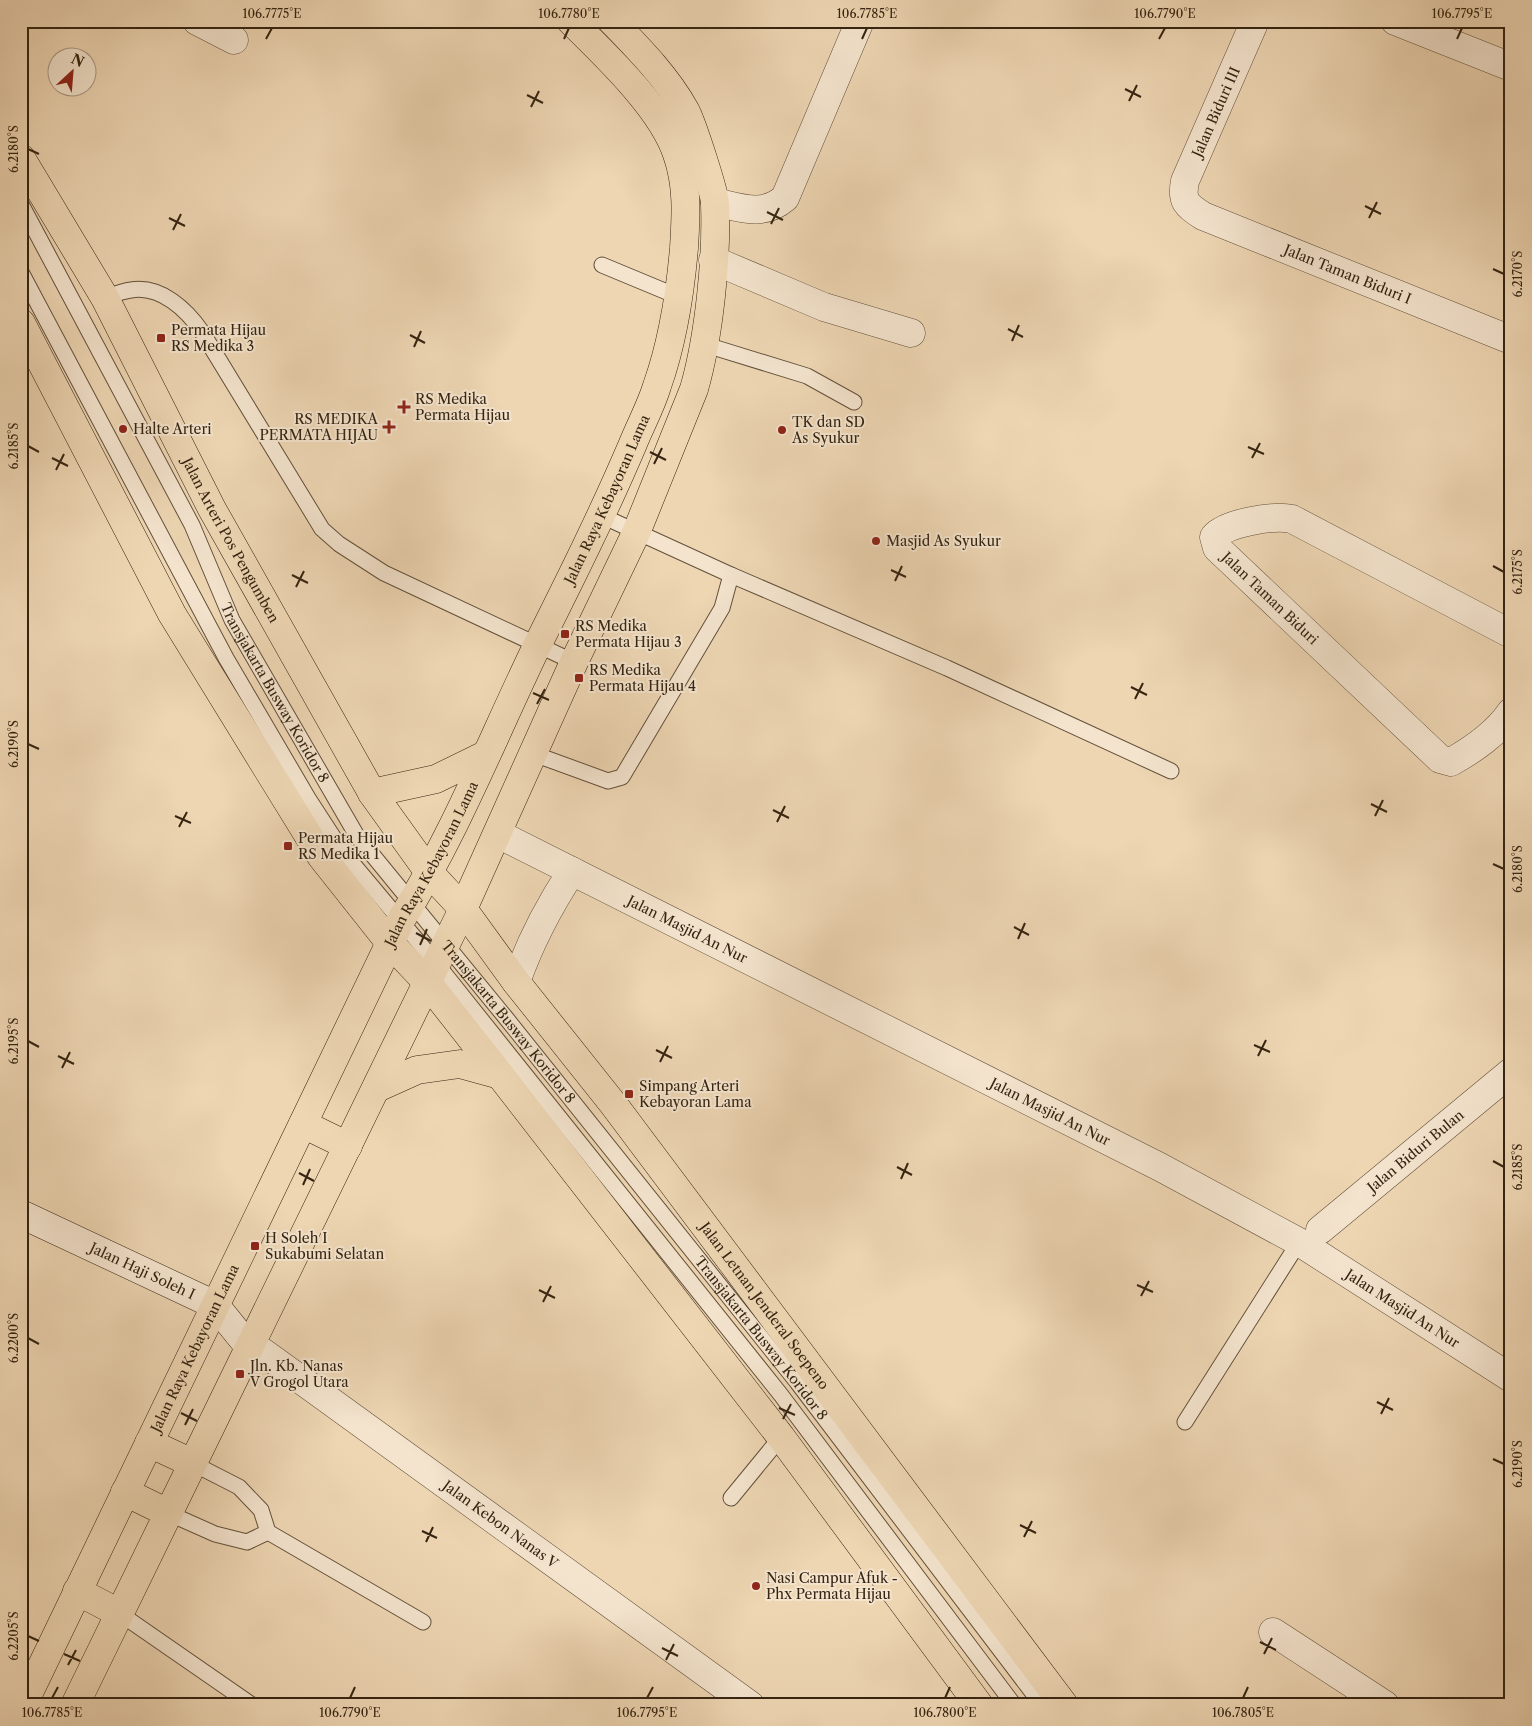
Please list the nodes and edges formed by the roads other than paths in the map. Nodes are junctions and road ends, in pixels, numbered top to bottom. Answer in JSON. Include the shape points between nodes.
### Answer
{"nodes":[{"id":1,"x":197,"y":21,"type":"edge"},
{"id":2,"x":571,"y":21,"type":"edge"},
{"id":3,"x":612,"y":21,"type":"edge"},
{"id":4,"x":860,"y":21,"type":"edge"},
{"id":5,"x":1255,"y":21,"type":"edge"},
{"id":6,"x":1395,"y":21,"type":"edge"},
{"id":7,"x":234,"y":40,"type":"dead end"},
{"id":8,"x":1511,"y":67,"type":"edge"},
{"id":9,"x":21,"y":158,"type":"edge"},
{"id":10,"x":715,"y":202,"type":"junction"},
{"id":11,"x":1186,"y":203,"type":"joint"},
{"id":12,"x":21,"y":204,"type":"edge"},
{"id":13,"x":713,"y":260,"type":"junction"},
{"id":14,"x":602,"y":265,"type":"dead end"},
{"id":15,"x":21,"y":272,"type":"edge"},
{"id":16,"x":678,"y":297,"type":"junction"},
{"id":17,"x":105,"y":298,"type":"junction"},
{"id":18,"x":21,"y":323,"type":"edge"},
{"id":19,"x":912,"y":333,"type":"dead end"},
{"id":20,"x":1511,"y":340,"type":"edge"},
{"id":21,"x":703,"y":344,"type":"junction"},
{"id":22,"x":854,"y":402,"type":"dead end"},
{"id":23,"x":602,"y":516,"type":"junction"},
{"id":24,"x":636,"y":533,"type":"junction"},
{"id":25,"x":731,"y":575,"type":"junction"},
{"id":26,"x":1511,"y":634,"type":"edge"},
{"id":27,"x":538,"y":644,"type":"junction"},
{"id":28,"x":574,"y":662,"type":"junction"},
{"id":29,"x":1511,"y":712,"type":"edge"},
{"id":30,"x":534,"y":754,"type":"junction"},
{"id":31,"x":485,"y":755,"type":"junction"},
{"id":32,"x":1171,"y":771,"type":"dead end"},
{"id":33,"x":372,"y":793,"type":"junction"},
{"id":34,"x":498,"y":834,"type":"junction"},
{"id":35,"x":428,"y":870,"type":"junction"},
{"id":36,"x":572,"y":871,"type":"junction"},
{"id":37,"x":463,"y":909,"type":"junction"},
{"id":38,"x":401,"y":922,"type":"junction"},
{"id":39,"x":437,"y":963,"type":"junction"},
{"id":40,"x":516,"y":982,"type":"junction"},
{"id":41,"x":1511,"y":1072,"type":"edge"},
{"id":42,"x":500,"y":1074,"type":"junction"},
{"id":43,"x":377,"y":1088,"type":"junction"},
{"id":44,"x":303,"y":1124,"type":"junction"},
{"id":45,"x":348,"y":1146,"type":"junction"},
{"id":46,"x":21,"y":1214,"type":"edge"},
{"id":47,"x":1310,"y":1236,"type":"junction"},
{"id":48,"x":215,"y":1305,"type":"junction"},
{"id":49,"x":248,"y":1347,"type":"junction"},
{"id":50,"x":1511,"y":1378,"type":"edge"},
{"id":51,"x":1185,"y":1422,"type":"dead end"},
{"id":52,"x":781,"y":1437,"type":"junction"},
{"id":53,"x":149,"y":1443,"type":"junction"},
{"id":54,"x":192,"y":1463,"type":"junction"},
{"id":55,"x":125,"y":1492,"type":"junction"},
{"id":56,"x":731,"y":1498,"type":"dead end"},
{"id":57,"x":168,"y":1513,"type":"junction"},
{"id":58,"x":268,"y":1532,"type":"junction"},
{"id":59,"x":77,"y":1591,"type":"junction"},
{"id":60,"x":119,"y":1613,"type":"junction"},
{"id":61,"x":423,"y":1622,"type":"dead end"},
{"id":62,"x":1273,"y":1632,"type":"dead end"},
{"id":63,"x":22,"y":1705,"type":"edge"},
{"id":64,"x":75,"y":1705,"type":"edge"},
{"id":65,"x":252,"y":1705,"type":"edge"},
{"id":66,"x":750,"y":1705,"type":"edge"},
{"id":67,"x":979,"y":1705,"type":"edge"},
{"id":68,"x":1014,"y":1705,"type":"edge"},
{"id":69,"x":1042,"y":1705,"type":"edge"},
{"id":70,"x":1064,"y":1705,"type":"edge"},
{"id":71,"x":1385,"y":1705,"type":"edge"}],
"edges":[{"from":1,"to":7,"type":"street"},
{"from":2,"to":16,"type":"main road","name":"Jalan Raya Kebayoran Lama","via":[[643,99],[677,154],[687,207]]},
{"from":3,"to":10,"type":"main road","via":[[647,58],[685,110]]},
{"from":4,"to":10,"type":"street","via":[[785,198],[774,208],[766,209],[745,209]]},
{"from":5,"to":11,"type":"street","name":"Jalan Biduri III","via":[[1185,180],[1182,194]]},
{"from":6,"to":8,"type":"street"},
{"from":9,"to":17,"type":"main road","name":"Jalan Arteri Pos Pengumben"},
{"from":10,"to":13,"type":"main road"},
{"from":11,"to":20,"type":"street","name":"Jalan Taman Biduri I","via":[[1203,216]]},
{"from":12,"to":38,"type":"lane","name":"Transjakarta Busway Koridor 8","via":[[192,525],[232,620],[357,836]]},
{"from":13,"to":19,"type":"street","via":[[824,307]]},
{"from":13,"to":21,"type":"main road"},
{"from":14,"to":16,"type":"lane"},
{"from":15,"to":38,"type":"lane","name":"Transjakarta Busway Koridor 8","via":[[226,658],[343,852]]},
{"from":16,"to":23,"type":"main road","name":"Jalan Raya Kebayoran Lama","via":[[657,387]]},
{"from":17,"to":27,"type":"lane","via":[[133,289],[154,293],[184,308],[202,332],[322,529],[339,544],[384,574]]},
{"from":17,"to":33,"type":"main road","name":"Jalan Arteri Pos Pengumben","via":[[212,509]]},
{"from":18,"to":38,"type":"main road","via":[[172,614],[321,856]]},
{"from":21,"to":22,"type":"lane","via":[[807,376]]},
{"from":21,"to":24,"type":"main road","via":[[694,389]]},
{"from":23,"to":24,"type":"lane"},
{"from":23,"to":27,"type":"main road","name":"Jalan Raya Kebayoran Lama"},
{"from":24,"to":25,"type":"lane"},
{"from":24,"to":28,"type":"main road"},
{"from":25,"to":30,"type":"lane","via":[[722,608],[622,777],[608,780]]},
{"from":25,"to":32,"type":"lane","via":[[947,668]]},
{"from":26,"to":29,"type":"street","name":"Jalan Taman Biduri","via":[[1292,519],[1275,516],[1223,529],[1214,537],[1216,548],[1440,759],[1450,762],[1473,749]]},
{"from":27,"to":28,"type":"lane"},
{"from":27,"to":31,"type":"main road","name":"Jalan Raya Kebayoran Lama"},
{"from":28,"to":30,"type":"main road"},
{"from":30,"to":34,"type":"main road"},
{"from":31,"to":33,"type":"main road","via":[[436,779]]},
{"from":31,"to":35,"type":"main road","name":"Jalan Raya Kebayoran Lama"},
{"from":33,"to":35,"type":"main road","name":"Jalan Arteri Pos Pengumben"},
{"from":34,"to":36,"type":"street","name":"Jalan Masjid An Nur"},
{"from":34,"to":37,"type":"main road"},
{"from":35,"to":37,"type":"main road","name":"Jalan Arteri Pos Pengumben"},
{"from":35,"to":38,"type":"main road","name":"Jalan Raya Kebayoran Lama"},
{"from":36,"to":40,"type":"street","via":[[536,933]]},
{"from":36,"to":47,"type":"street","name":"Jalan Masjid An Nur","via":[[1160,1168]]},
{"from":37,"to":39,"type":"main road"},
{"from":37,"to":40,"type":"main road","name":"Jalan Letnan Jenderal Soepeno"},
{"from":38,"to":39,"type":"main road"},
{"from":38,"to":39,"type":"lane","name":"Transjakarta Busway Koridor 8"},
{"from":38,"to":44,"type":"main road","name":"Jalan Raya Kebayoran Lama"},
{"from":39,"to":42,"type":"main road"},
{"from":39,"to":43,"type":"main road"},
{"from":39,"to":68,"type":"lane","name":"Transjakarta Busway Koridor 8","via":[[781,1395]]},
{"from":39,"to":69,"type":"lane","name":"Transjakarta Busway Koridor 8","via":[[797,1382]]},
{"from":40,"to":70,"type":"main road","name":"Jalan Letnan Jenderal Soepeno","via":[[614,1105]]},
{"from":41,"to":47,"type":"street","name":"Jalan Biduri Bulan"},
{"from":42,"to":43,"type":"main road","via":[[460,1064],[417,1070]]},
{"from":42,"to":52,"type":"main road"},
{"from":43,"to":45,"type":"main road"},
{"from":44,"to":45,"type":"main road"},
{"from":44,"to":48,"type":"main road","name":"Jalan Raya Kebayoran Lama"},
{"from":45,"to":49,"type":"main road"},
{"from":46,"to":48,"type":"street","name":"Jalan Haji Soleh I"},
{"from":47,"to":50,"type":"street","name":"Jalan Masjid An Nur"},
{"from":47,"to":51,"type":"lane","name":"Jalan Biduri Bulan"},
{"from":48,"to":49,"type":"street","name":"Jalan Haji Soleh I"},
{"from":48,"to":53,"type":"main road","name":"Jalan Raya Kebayoran Lama"},
{"from":49,"to":54,"type":"main road"},
{"from":49,"to":66,"type":"street","name":"Jalan Kebon Nanas V","via":[[264,1353]]},
{"from":52,"to":56,"type":"lane"},
{"from":52,"to":67,"type":"main road"},
{"from":53,"to":54,"type":"main road"},
{"from":53,"to":55,"type":"main road","name":"Jalan Raya Kebayoran Lama"},
{"from":54,"to":57,"type":"main road"},
{"from":54,"to":58,"type":"lane","via":[[239,1487],[261,1510]]},
{"from":55,"to":57,"type":"main road"},
{"from":55,"to":59,"type":"main road","name":"Jalan Raya Kebayoran Lama"},
{"from":57,"to":58,"type":"lane","via":[[214,1534],[247,1542]]},
{"from":57,"to":60,"type":"main road"},
{"from":58,"to":61,"type":"lane"},
{"from":59,"to":60,"type":"main road"},
{"from":59,"to":63,"type":"main road","name":"Jalan Raya Kebayoran Lama"},
{"from":60,"to":64,"type":"main road"},
{"from":60,"to":65,"type":"lane"},
{"from":62,"to":71,"type":"street"}]}
